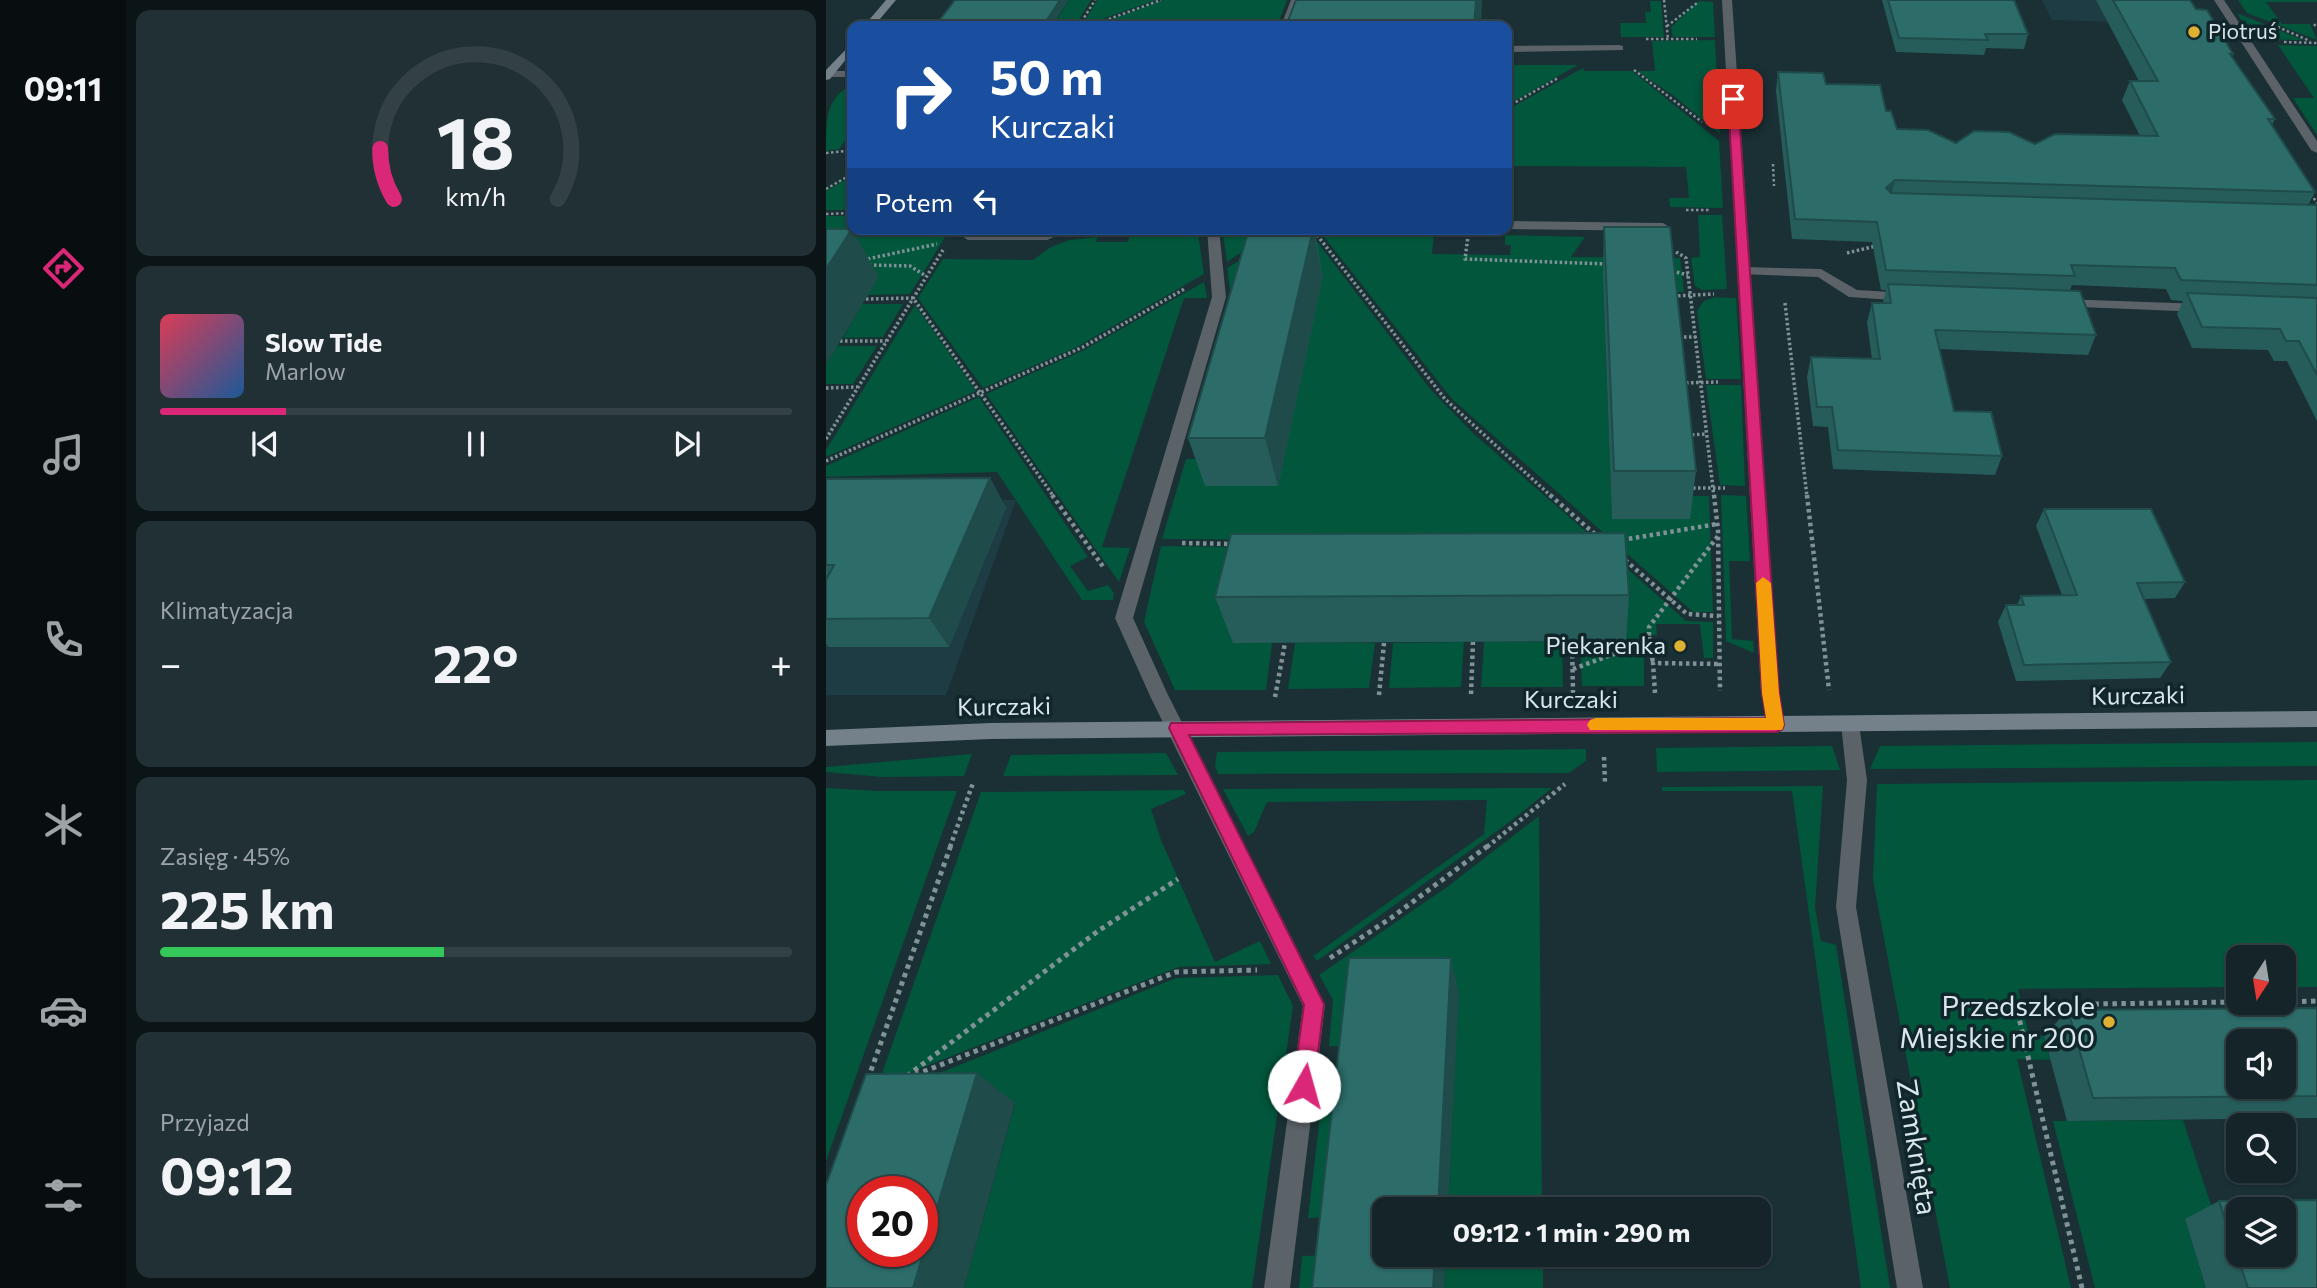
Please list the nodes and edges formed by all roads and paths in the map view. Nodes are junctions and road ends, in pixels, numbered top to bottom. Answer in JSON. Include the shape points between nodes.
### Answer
{"nodes":[{"id":1,"x":891,"y":0,"type":"edge"},
{"id":2,"x":1095,"y":0,"type":"edge"},
{"id":3,"x":1161,"y":0,"type":"edge"},
{"id":4,"x":1296,"y":0,"type":"edge"},
{"id":5,"x":1664,"y":0,"type":"edge"},
{"id":6,"x":1700,"y":0,"type":"edge"},
{"id":7,"x":1727,"y":0,"type":"edge"},
{"id":8,"x":2219,"y":0,"type":"edge"},
{"id":9,"x":873,"y":21,"type":"edge"},
{"id":10,"x":1082,"y":21,"type":"edge"},
{"id":11,"x":1104,"y":21,"type":"edge"},
{"id":12,"x":1288,"y":21,"type":"edge"},
{"id":13,"x":2265,"y":22,"type":"dead end"},
{"id":14,"x":2314,"y":24,"type":"dead end"},
{"id":15,"x":1667,"y":26,"type":"junction"},
{"id":16,"x":2317,"y":28,"type":"edge"},
{"id":17,"x":1668,"y":39,"type":"dead end"},
{"id":18,"x":2317,"y":44,"type":"edge"},
{"id":19,"x":1619,"y":48,"type":"dead end"},
{"id":20,"x":1512,"y":49,"type":"edge"},
{"id":21,"x":847,"y":52,"type":"edge"},
{"id":22,"x":1626,"y":62,"type":"dead end"},
{"id":23,"x":847,"y":74,"type":"edge"},
{"id":24,"x":827,"y":75,"type":"edge"},
{"id":25,"x":1704,"y":124,"type":"dead end"},
{"id":26,"x":846,"y":150,"type":"dead end"},
{"id":27,"x":2317,"y":150,"type":"edge"},
{"id":28,"x":826,"y":153,"type":"edge"},
{"id":29,"x":1772,"y":156,"type":"dead end"},
{"id":30,"x":847,"y":177,"type":"edge"},
{"id":31,"x":826,"y":189,"type":"edge"},
{"id":32,"x":1773,"y":190,"type":"dead end"},
{"id":33,"x":826,"y":214,"type":"edge"},
{"id":34,"x":847,"y":214,"type":"edge"},
{"id":35,"x":1512,"y":225,"type":"edge"},
{"id":36,"x":1663,"y":227,"type":"joint"},
{"id":37,"x":1050,"y":235,"type":"edge"},
{"id":38,"x":1213,"y":235,"type":"edge"},
{"id":39,"x":1317,"y":235,"type":"edge"},
{"id":40,"x":1468,"y":235,"type":"edge"},
{"id":41,"x":968,"y":236,"type":"dead end"},
{"id":42,"x":1886,"y":244,"type":"edge"},
{"id":43,"x":856,"y":261,"type":"dead end"},
{"id":44,"x":1611,"y":264,"type":"edge"},
{"id":45,"x":862,"y":265,"type":"dead end"},
{"id":46,"x":1664,"y":269,"type":"edge"},
{"id":47,"x":1216,"y":271,"type":"junction"},
{"id":48,"x":1744,"y":271,"type":"junction"},
{"id":49,"x":1782,"y":272,"type":"junction"},
{"id":50,"x":1821,"y":273,"type":"junction"},
{"id":51,"x":1688,"y":275,"type":"junction"},
{"id":52,"x":927,"y":276,"type":"junction"},
{"id":53,"x":1745,"y":293,"type":"junction"},
{"id":54,"x":1690,"y":295,"type":"junction"},
{"id":55,"x":1669,"y":296,"type":"edge"},
{"id":56,"x":913,"y":298,"type":"junction"},
{"id":57,"x":1917,"y":298,"type":"edge"},
{"id":58,"x":866,"y":299,"type":"dead end"},
{"id":59,"x":2041,"y":302,"type":"edge"},
{"id":60,"x":2220,"y":309,"type":"edge"},
{"id":61,"x":1696,"y":337,"type":"junction"},
{"id":62,"x":1673,"y":338,"type":"edge"},
{"id":63,"x":840,"y":341,"type":"dead end"},
{"id":64,"x":887,"y":341,"type":"junction"},
{"id":65,"x":1072,"y":344,"type":"dead end"},
{"id":66,"x":1079,"y":349,"type":"junction"},
{"id":67,"x":1750,"y":382,"type":"junction"},
{"id":68,"x":1677,"y":383,"type":"edge"},
{"id":69,"x":1701,"y":383,"type":"junction"},
{"id":70,"x":858,"y":387,"type":"junction"},
{"id":71,"x":826,"y":388,"type":"edge"},
{"id":72,"x":981,"y":393,"type":"junction"},
{"id":73,"x":1707,"y":434,"type":"junction"},
{"id":74,"x":1682,"y":435,"type":"edge"},
{"id":75,"x":826,"y":439,"type":"edge"},
{"id":76,"x":826,"y":461,"type":"edge"},
{"id":77,"x":1717,"y":524,"type":"junction"},
{"id":78,"x":1718,"y":535,"type":"junction"},
{"id":79,"x":1612,"y":542,"type":"edge"},
{"id":80,"x":1146,"y":543,"type":"junction"},
{"id":81,"x":1241,"y":544,"type":"edge"},
{"id":82,"x":1606,"y":544,"type":"edge"},
{"id":83,"x":1616,"y":552,"type":"edge"},
{"id":84,"x":1671,"y":600,"type":"junction"},
{"id":85,"x":1128,"y":604,"type":"junction"},
{"id":86,"x":1719,"y":616,"type":"junction"},
{"id":87,"x":1649,"y":637,"type":"junction"},
{"id":88,"x":1473,"y":642,"type":"edge"},
{"id":89,"x":1572,"y":642,"type":"edge"},
{"id":90,"x":1285,"y":643,"type":"edge"},
{"id":91,"x":1384,"y":643,"type":"edge"},
{"id":92,"x":1653,"y":663,"type":"junction"},
{"id":93,"x":1720,"y":664,"type":"junction"},
{"id":94,"x":1573,"y":669,"type":"junction"},
{"id":95,"x":1829,"y":691,"type":"dead end"},
{"id":96,"x":1655,"y":693,"type":"dead end"},
{"id":97,"x":1720,"y":693,"type":"dead end"},
{"id":98,"x":1573,"y":694,"type":"dead end"},
{"id":99,"x":1471,"y":695,"type":"dead end"},
{"id":100,"x":1378,"y":696,"type":"dead end"},
{"id":101,"x":1274,"y":697,"type":"dead end"},
{"id":102,"x":2317,"y":719,"type":"edge"},
{"id":103,"x":1850,"y":724,"type":"junction"},
{"id":104,"x":1776,"y":725,"type":"junction"},
{"id":105,"x":1177,"y":728,"type":"junction"},
{"id":106,"x":826,"y":738,"type":"edge"},
{"id":107,"x":973,"y":782,"type":"dead end"},
{"id":108,"x":1565,"y":784,"type":"dead end"},
{"id":109,"x":1178,"y":879,"type":"dead end"},
{"id":110,"x":1295,"y":969,"type":"junction"},
{"id":111,"x":2317,"y":1001,"type":"edge"},
{"id":112,"x":2226,"y":1002,"type":"edge"},
{"id":113,"x":2296,"y":1002,"type":"edge"},
{"id":114,"x":867,"y":1083,"type":"edge"},
{"id":115,"x":1277,"y":1288,"type":"edge"},
{"id":116,"x":1910,"y":1288,"type":"edge"},
{"id":117,"x":2082,"y":1288,"type":"edge"}],
"edges":[{"from":1,"to":9,"type":"street"},
{"from":2,"to":10,"type":"path"},
{"from":3,"to":11,"type":"path"},
{"from":4,"to":12,"type":"street"},
{"from":5,"to":15,"type":"path"},
{"from":6,"to":15,"type":"path"},
{"from":7,"to":48,"type":"street"},
{"from":8,"to":27,"type":"street"},
{"from":13,"to":18,"type":"path"},
{"from":14,"to":16,"type":"path"},
{"from":15,"to":17,"type":"path"},
{"from":19,"to":20,"type":"street"},
{"from":21,"to":24,"type":"street"},
{"from":22,"to":25,"type":"path"},
{"from":23,"to":24,"type":"street"},
{"from":26,"to":28,"type":"path"},
{"from":29,"to":32,"type":"path"},
{"from":30,"to":31,"type":"path"},
{"from":33,"to":34,"type":"path"},
{"from":35,"to":36,"type":"street"},
{"from":36,"to":51,"type":"path","via":[[1667,245],[1686,258]]},
{"from":37,"to":41,"type":"street"},
{"from":38,"to":47,"type":"street"},
{"from":39,"to":82,"type":"path","via":[[1446,399]]},
{"from":40,"to":44,"type":"path","via":[[1465,259]]},
{"from":42,"to":50,"type":"path","via":[[1838,255]]},
{"from":43,"to":52,"type":"path","via":[[948,242]]},
{"from":45,"to":52,"type":"path","via":[[911,266]]},
{"from":46,"to":51,"type":"path"},
{"from":47,"to":66,"type":"path"},
{"from":47,"to":80,"type":"street","via":[[1219,297]]},
{"from":48,"to":49,"type":"street"},
{"from":48,"to":53,"type":"street"},
{"from":49,"to":50,"type":"street"},
{"from":49,"to":95,"type":"path"},
{"from":50,"to":57,"type":"street","via":[[1854,294]]},
{"from":51,"to":54,"type":"path"},
{"from":52,"to":56,"type":"path"},
{"from":53,"to":54,"type":"path"},
{"from":53,"to":67,"type":"street"},
{"from":54,"to":55,"type":"path"},
{"from":54,"to":61,"type":"path"},
{"from":56,"to":58,"type":"path"},
{"from":56,"to":64,"type":"path"},
{"from":56,"to":72,"type":"path"},
{"from":59,"to":60,"type":"street"},
{"from":61,"to":62,"type":"path"},
{"from":61,"to":69,"type":"path"},
{"from":63,"to":64,"type":"path"},
{"from":64,"to":70,"type":"path"},
{"from":65,"to":66,"type":"path"},
{"from":66,"to":72,"type":"path"},
{"from":67,"to":69,"type":"path"},
{"from":67,"to":104,"type":"street","via":[[1770,693]]},
{"from":68,"to":69,"type":"path"},
{"from":69,"to":73,"type":"path"},
{"from":70,"to":71,"type":"path"},
{"from":70,"to":75,"type":"path"},
{"from":72,"to":76,"type":"path"},
{"from":72,"to":85,"type":"path"},
{"from":73,"to":74,"type":"path"},
{"from":73,"to":77,"type":"path"},
{"from":77,"to":78,"type":"path"},
{"from":77,"to":79,"type":"path"},
{"from":78,"to":84,"type":"path"},
{"from":78,"to":86,"type":"path"},
{"from":80,"to":81,"type":"path"},
{"from":80,"to":85,"type":"street"},
{"from":83,"to":84,"type":"path"},
{"from":84,"to":86,"type":"path","via":[[1687,614]]},
{"from":84,"to":87,"type":"path","via":[[1649,627]]},
{"from":85,"to":105,"type":"street","via":[[1124,618]]},
{"from":86,"to":93,"type":"path"},
{"from":87,"to":92,"type":"path"},
{"from":87,"to":94,"type":"path","via":[[1628,650]]},
{"from":88,"to":99,"type":"path"},
{"from":89,"to":94,"type":"path"},
{"from":90,"to":101,"type":"path"},
{"from":91,"to":100,"type":"path"},
{"from":92,"to":93,"type":"path"},
{"from":92,"to":96,"type":"path"},
{"from":93,"to":97,"type":"path"},
{"from":94,"to":98,"type":"path"},
{"from":102,"to":103,"type":"street","name":"Kurczaki"},
{"from":103,"to":104,"type":"street","name":"Kurczaki"},
{"from":103,"to":116,"type":"street","name":"Zamknięta","via":[[1857,780],[1846,907]]},
{"from":104,"to":105,"type":"street","name":"Kurczaki"},
{"from":105,"to":106,"type":"street","name":"Kurczaki"},
{"from":105,"to":110,"type":"street"},
{"from":107,"to":114,"type":"path"},
{"from":108,"to":110,"type":"path","via":[[1374,932],[1315,967]]},
{"from":109,"to":110,"type":"path","via":[[1098,931],[904,1080],[1177,972]]},
{"from":110,"to":115,"type":"street","via":[[1314,1004]]},
{"from":111,"to":113,"type":"path"},
{"from":112,"to":117,"type":"path","via":[[2016,1005]]}]}
